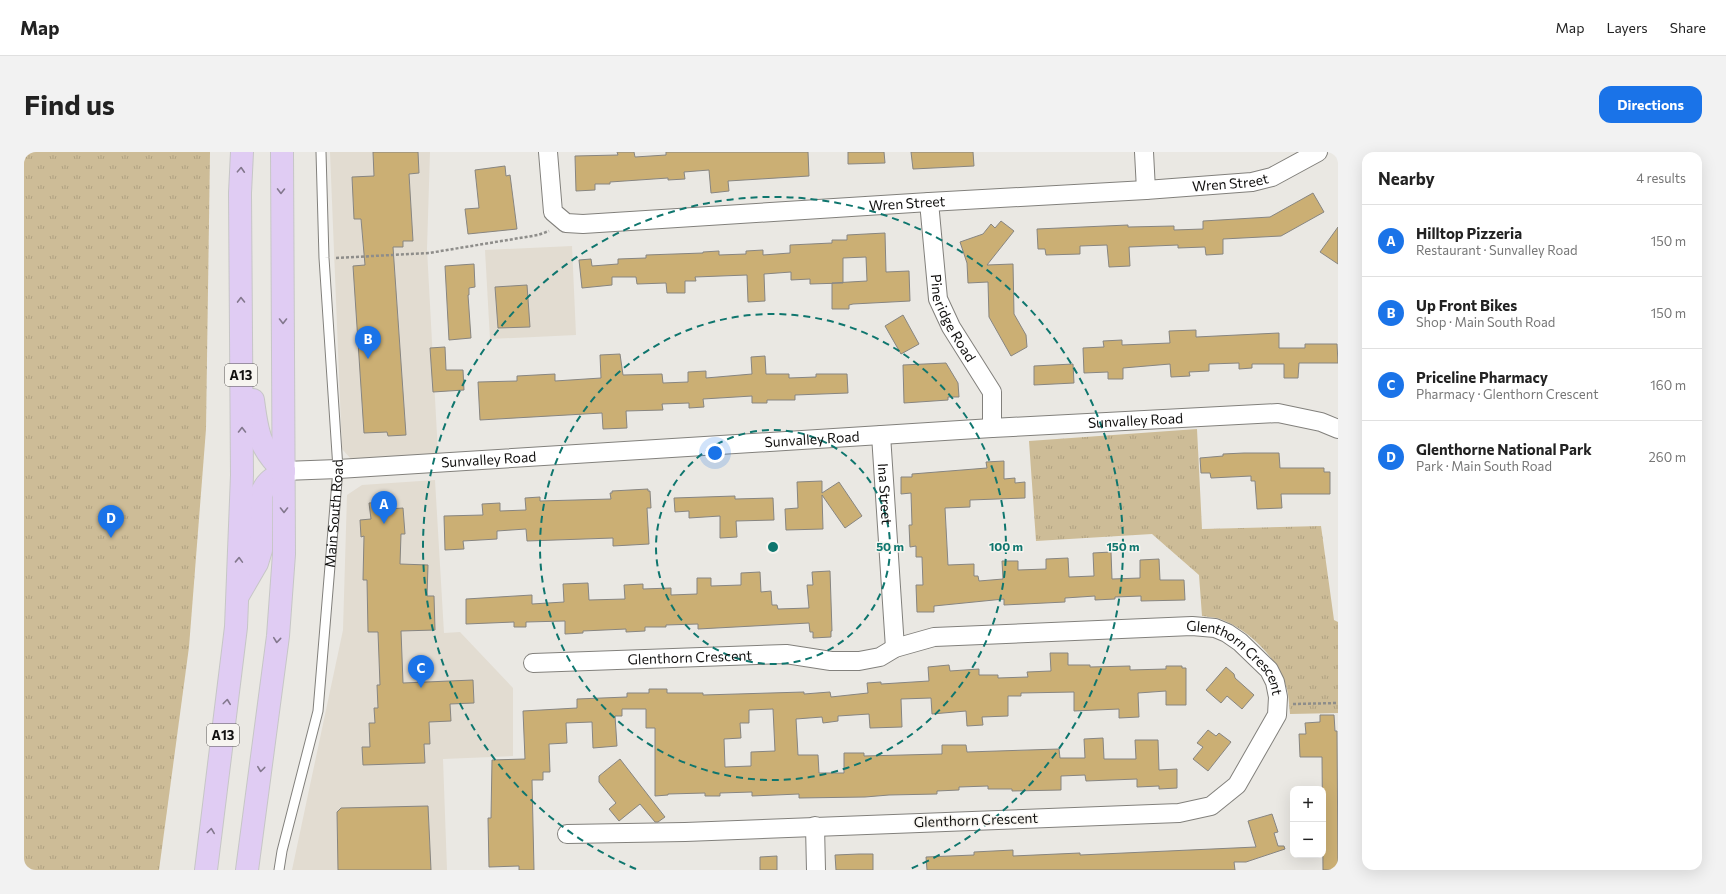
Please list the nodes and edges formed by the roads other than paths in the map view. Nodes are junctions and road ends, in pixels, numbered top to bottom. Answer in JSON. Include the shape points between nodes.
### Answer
{"nodes":[{"id":1,"x":242,"y":152,"type":"edge"},
{"id":2,"x":282,"y":152,"type":"edge"},
{"id":3,"x":321,"y":152,"type":"edge"},
{"id":4,"x":548,"y":152,"type":"edge"},
{"id":5,"x":1144,"y":152,"type":"edge"},
{"id":6,"x":1318,"y":152,"type":"edge"},
{"id":7,"x":1146,"y":190,"type":"junction"},
{"id":8,"x":929,"y":202,"type":"junction"},
{"id":9,"x":241,"y":336,"type":"junction"},
{"id":10,"x":992,"y":428,"type":"junction"},
{"id":11,"x":1338,"y":429,"type":"edge"},
{"id":12,"x":881,"y":435,"type":"junction"},
{"id":13,"x":338,"y":469,"type":"junction"},
{"id":14,"x":284,"y":471,"type":"junction"},
{"id":15,"x":237,"y":599,"type":"junction"},
{"id":16,"x":895,"y":648,"type":"junction"},
{"id":17,"x":533,"y":663,"type":"dead end"},
{"id":18,"x":815,"y":826,"type":"junction"},
{"id":19,"x":566,"y":834,"type":"dead end"},
{"id":20,"x":206,"y":870,"type":"edge"},
{"id":21,"x":247,"y":870,"type":"edge"},
{"id":22,"x":279,"y":870,"type":"edge"},
{"id":23,"x":816,"y":870,"type":"edge"}],
"edges":[{"from":9,"to":1,"type":"highway","number":"A13","one_way":true},
{"from":2,"to":14,"type":"highway","one_way":true},
{"from":3,"to":13,"type":"lane","name":"Main South Road","via":[[324,258]]},
{"from":4,"to":8,"type":"street","name":"Wren Street","via":[[553,212],[566,224]]},
{"from":5,"to":7,"type":"street"},
{"from":6,"to":7,"type":"street","name":"Wren Street","via":[[1272,177],[1252,182]]},
{"from":7,"to":8,"type":"street","name":"Wren Street"},
{"from":8,"to":10,"type":"street","name":"Pineridge Road","via":[[938,298],[951,326],[992,392]]},
{"from":9,"to":14,"type":"highway","via":[[258,435],[269,456]]},
{"from":15,"to":9,"type":"highway","number":"A13","one_way":true,"via":[[242,475]]},
{"from":10,"to":11,"type":"street","name":"Sunvalley Road","via":[[1278,413],[1321,422]]},
{"from":10,"to":12,"type":"street","name":"Sunvalley Road"},
{"from":12,"to":13,"type":"street","name":"Sunvalley Road"},
{"from":12,"to":16,"type":"street","name":"Ina Street"},
{"from":13,"to":14,"type":"street","name":"Sunvalley Road"},
{"from":13,"to":22,"type":"lane","name":"Main South Road","via":[[318,711]]},
{"from":14,"to":15,"type":"highway","via":[[268,481],[263,488],[261,550],[257,563]]},
{"from":14,"to":21,"type":"highway","one_way":true,"via":[[284,554],[278,636]]},
{"from":20,"to":15,"type":"highway","number":"A13","one_way":true,"via":[[236,627]]},
{"from":16,"to":17,"type":"street","name":"Glenthorn Crescent","via":[[880,657],[859,661],[831,661],[786,654]]},
{"from":16,"to":18,"type":"street","name":"Glenthorn Crescent","via":[[934,637],[1205,626],[1227,633],[1255,655],[1269,670],[1278,696],[1277,715],[1237,785],[1211,806],[1179,813]]},
{"from":18,"to":19,"type":"street","name":"Glenthorn Crescent"},
{"from":18,"to":23,"type":"street"}]}
